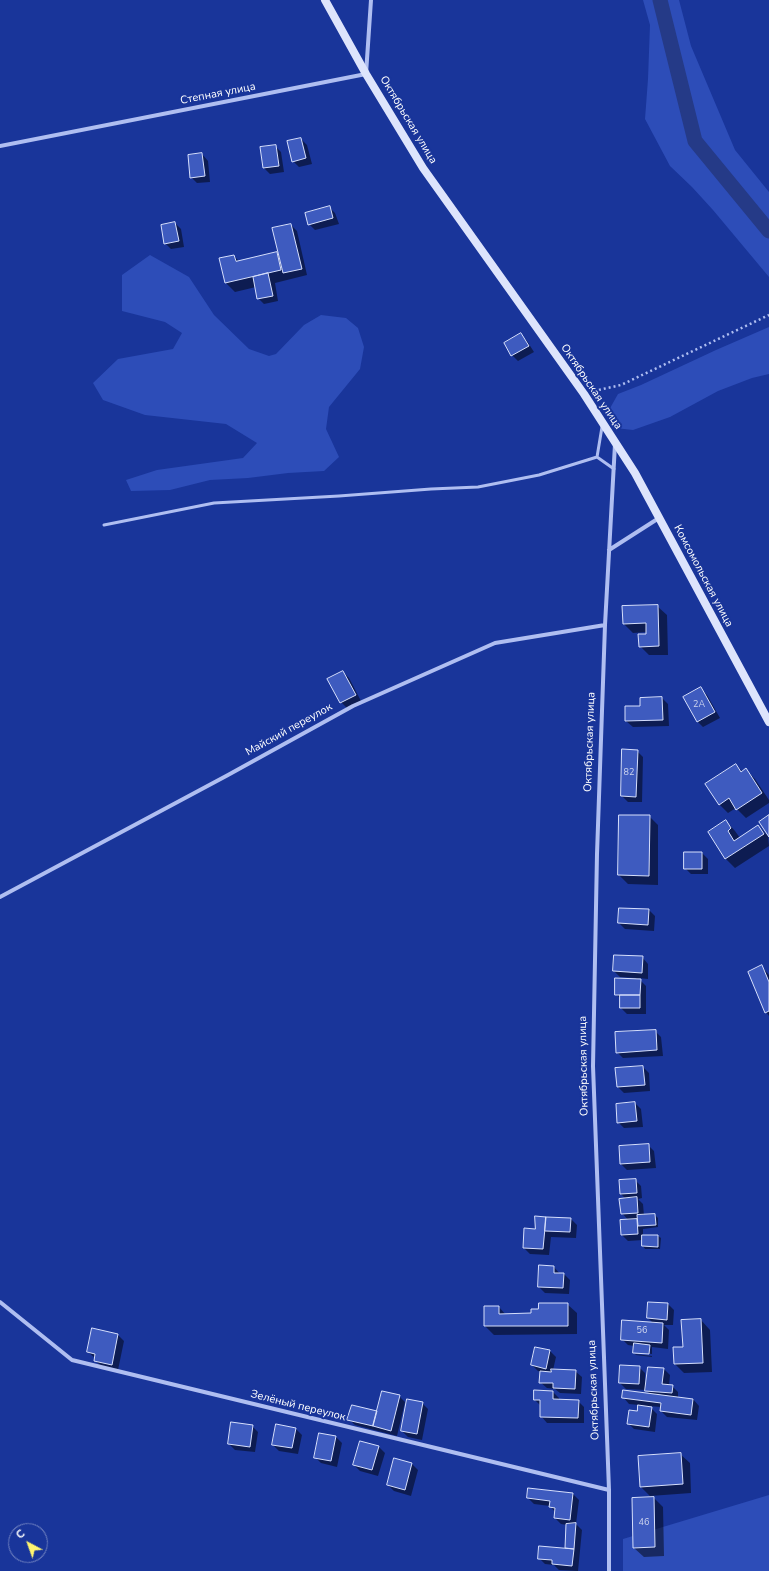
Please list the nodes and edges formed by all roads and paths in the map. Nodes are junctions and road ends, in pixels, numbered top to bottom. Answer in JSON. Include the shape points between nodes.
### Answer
{"nodes":[{"id":1,"x":325,"y":0,"type":"edge"},
{"id":2,"x":371,"y":0,"type":"edge"},
{"id":3,"x":366,"y":74,"type":"junction"},
{"id":4,"x":0,"y":146,"type":"edge"},
{"id":5,"x":769,"y":315,"type":"edge"},
{"id":6,"x":584,"y":394,"type":"junction"},
{"id":7,"x":603,"y":423,"type":"junction"},
{"id":8,"x":615,"y":443,"type":"junction"},
{"id":9,"x":597,"y":457,"type":"junction"},
{"id":10,"x":614,"y":469,"type":"junction"},
{"id":11,"x":659,"y":518,"type":"junction"},
{"id":12,"x":104,"y":526,"type":"dead end"},
{"id":13,"x":609,"y":550,"type":"junction"},
{"id":14,"x":605,"y":625,"type":"junction"},
{"id":15,"x":769,"y":722,"type":"edge"},
{"id":16,"x":0,"y":897,"type":"edge"},
{"id":17,"x":0,"y":1302,"type":"edge"},
{"id":18,"x":609,"y":1490,"type":"junction"},
{"id":19,"x":609,"y":1571,"type":"edge"}],
"edges":[{"from":1,"to":3,"type":"street","name":"Октябрьская улица"},
{"from":2,"to":3,"type":"street"},
{"from":3,"to":4,"type":"street","name":"Степная улица"},
{"from":3,"to":6,"type":"street","name":"Октябрьская улица","via":[[423,168]]},
{"from":5,"to":6,"type":"path","via":[[621,385]]},
{"from":6,"to":7,"type":"street","name":"Октябрьская улица"},
{"from":7,"to":8,"type":"street","name":"Октябрьская улица"},
{"from":7,"to":9,"type":"lane"},
{"from":8,"to":10,"type":"street","name":"Октябрьская улица"},
{"from":8,"to":11,"type":"street","name":"Комсомольская улица","via":[[635,473]]},
{"from":9,"to":10,"type":"lane"},
{"from":9,"to":12,"type":"lane","via":[[539,475],[478,487],[214,503]]},
{"from":10,"to":13,"type":"street","name":"Октябрьская улица"},
{"from":11,"to":13,"type":"street"},
{"from":11,"to":15,"type":"street","name":"Комсомольская улица"},
{"from":13,"to":14,"type":"street","name":"Октябрьская улица"},
{"from":14,"to":16,"type":"street","name":"Майский переулок","via":[[495,643],[352,706]]},
{"from":14,"to":18,"type":"street","name":"Октябрьская улица","via":[[593,1066]]},
{"from":17,"to":18,"type":"street","name":"Зелёный переулок","via":[[72,1360]]},
{"from":18,"to":19,"type":"street","name":"Октябрьская улица"}]}
